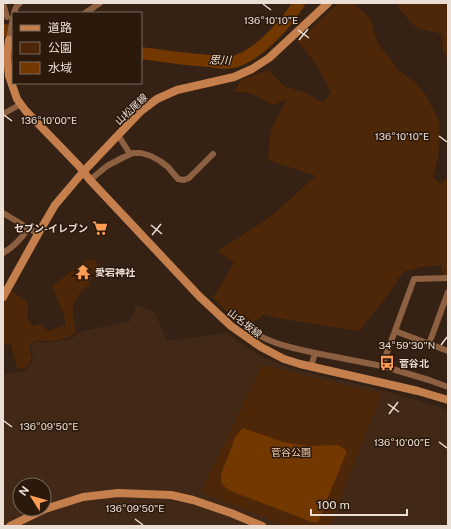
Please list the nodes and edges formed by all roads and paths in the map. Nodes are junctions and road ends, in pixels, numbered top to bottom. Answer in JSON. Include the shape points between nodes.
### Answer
{"nodes":[{"id":1,"x":4,"y":3,"type":"edge"},
{"id":2,"x":100,"y":3,"type":"edge"},
{"id":3,"x":328,"y":3,"type":"edge"},
{"id":4,"x":17,"y":8,"type":"edge"},
{"id":5,"x":86,"y":12,"type":"edge"},
{"id":6,"x":10,"y":19,"type":"edge"},
{"id":7,"x":9,"y":40,"type":"joint"},
{"id":8,"x":20,"y":104,"type":"junction"},
{"id":9,"x":3,"y":114,"type":"edge"},
{"id":10,"x":118,"y":135,"type":"junction"},
{"id":11,"x":130,"y":154,"type":"junction"},
{"id":12,"x":213,"y":154,"type":"dead end"},
{"id":13,"x":83,"y":172,"type":"junction"},
{"id":14,"x":90,"y":180,"type":"junction"},
{"id":15,"x":3,"y":213,"type":"edge"},
{"id":16,"x":28,"y":229,"type":"junction"},
{"id":17,"x":38,"y":234,"type":"junction"},
{"id":18,"x":3,"y":253,"type":"edge"},
{"id":19,"x":448,"y":278,"type":"edge"},
{"id":20,"x":448,"y":292,"type":"edge"},
{"id":21,"x":3,"y":297,"type":"edge"},
{"id":22,"x":395,"y":331,"type":"junction"},
{"id":23,"x":253,"y":332,"type":"dead end"},
{"id":24,"x":429,"y":344,"type":"junction"},
{"id":25,"x":448,"y":351,"type":"edge"},
{"id":26,"x":315,"y":353,"type":"junction"},
{"id":27,"x":382,"y":366,"type":"junction"},
{"id":28,"x":311,"y":367,"type":"junction"},
{"id":29,"x":448,"y":387,"type":"edge"},
{"id":30,"x":448,"y":400,"type":"edge"},
{"id":31,"x":10,"y":526,"type":"edge"},
{"id":32,"x":262,"y":526,"type":"edge"}],
"edges":[{"from":1,"to":4,"type":"street"},
{"from":1,"to":6,"type":"street"},
{"from":2,"to":5,"type":"street"},
{"from":3,"to":10,"type":"main road","name":"山松尾線","via":[[269,58],[252,69],[177,90],[158,99],[141,111]]},
{"from":6,"to":7,"type":"street"},
{"from":7,"to":8,"type":"main road","name":"山名坂線","via":[[9,76]]},
{"from":8,"to":9,"type":"street"},
{"from":8,"to":13,"type":"main road","name":"山名坂線"},
{"from":10,"to":11,"type":"street"},
{"from":10,"to":13,"type":"main road","name":"山松尾線"},
{"from":11,"to":12,"type":"street","via":[[141,153],[151,156],[184,180],[190,178]]},
{"from":11,"to":14,"type":"street","via":[[107,166]]},
{"from":13,"to":14,"type":"main road","name":"山名坂線"},
{"from":13,"to":17,"type":"main road","name":"山松尾線","via":[[55,205]]},
{"from":14,"to":28,"type":"main road","name":"山名坂線","via":[[199,296],[231,326],[284,359]]},
{"from":15,"to":16,"type":"street"},
{"from":16,"to":17,"type":"street"},
{"from":16,"to":18,"type":"street","via":[[21,239]]},
{"from":17,"to":21,"type":"main road","name":"山松尾線"},
{"from":19,"to":22,"type":"street","via":[[414,279]]},
{"from":20,"to":24,"type":"street"},
{"from":22,"to":24,"type":"street"},
{"from":22,"to":27,"type":"street"},
{"from":23,"to":26,"type":"street","via":[[281,345]]},
{"from":24,"to":25,"type":"street"},
{"from":26,"to":27,"type":"street"},
{"from":26,"to":28,"type":"street"},
{"from":27,"to":29,"type":"street"},
{"from":28,"to":30,"type":"main road","name":"山名坂線"},
{"from":31,"to":32,"type":"main road","via":[[45,509],[83,497],[118,493],[193,500]]}]}
